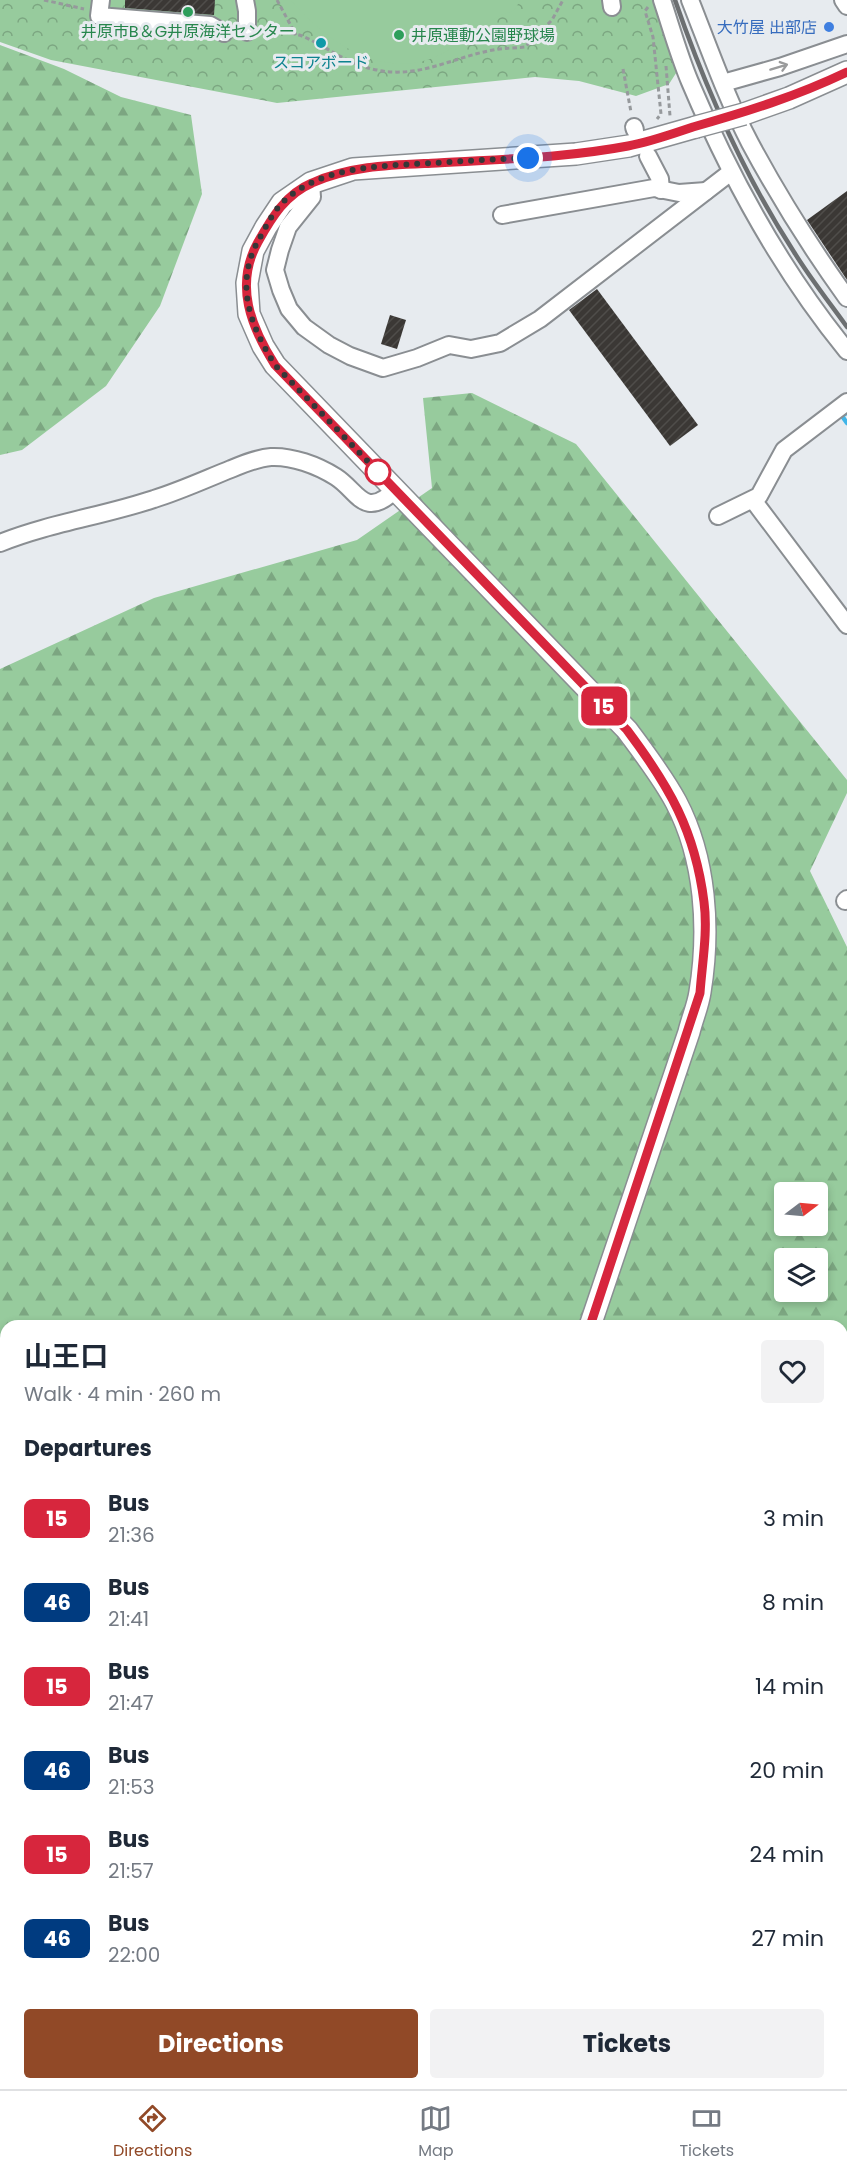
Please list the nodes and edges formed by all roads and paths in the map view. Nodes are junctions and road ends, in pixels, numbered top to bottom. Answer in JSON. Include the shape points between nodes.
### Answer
{"nodes":[{"id":1,"x":100,"y":0,"type":"edge"},
{"id":2,"x":245,"y":0,"type":"edge"},
{"id":3,"x":277,"y":0,"type":"edge"},
{"id":4,"x":563,"y":0,"type":"edge"},
{"id":5,"x":652,"y":0,"type":"edge"},
{"id":6,"x":662,"y":0,"type":"edge"},
{"id":7,"x":690,"y":0,"type":"edge"},
{"id":8,"x":843,"y":0,"type":"edge"},
{"id":9,"x":847,"y":6,"type":"edge"},
{"id":10,"x":247,"y":32,"type":"joint"},
{"id":11,"x":225,"y":33,"type":"dead end"},
{"id":12,"x":296,"y":35,"type":"junction"},
{"id":13,"x":847,"y":44,"type":"edge"},
{"id":14,"x":665,"y":61,"type":"dead end"},
{"id":15,"x":623,"y":69,"type":"dead end"},
{"id":16,"x":847,"y":72,"type":"edge"},
{"id":17,"x":723,"y":83,"type":"junction"},
{"id":18,"x":670,"y":117,"type":"dead end"},
{"id":19,"x":648,"y":156,"type":"dead end"},
{"id":20,"x":731,"y":172,"type":"junction"},
{"id":21,"x":311,"y":183,"type":"junction"},
{"id":22,"x":661,"y":190,"type":"junction"},
{"id":23,"x":707,"y":190,"type":"junction"},
{"id":24,"x":502,"y":215,"type":"dead end"},
{"id":25,"x":847,"y":298,"type":"edge"},
{"id":26,"x":847,"y":351,"type":"edge"},
{"id":27,"x":847,"y":402,"type":"edge"},
{"id":28,"x":395,"y":490,"type":"junction"},
{"id":29,"x":753,"y":500,"type":"junction"},
{"id":30,"x":718,"y":516,"type":"dead end"},
{"id":31,"x":0,"y":543,"type":"edge"},
{"id":32,"x":847,"y":625,"type":"edge"},
{"id":33,"x":592,"y":1320,"type":"edge"}],
"edges":[{"from":1,"to":11,"type":"street","via":[[99,16],[210,25]]},
{"from":2,"to":10,"type":"street"},
{"from":3,"to":12,"type":"path"},
{"from":4,"to":12,"type":"path","via":[[552,20],[525,47],[495,49],[438,67],[407,72],[378,71],[348,62]]},
{"from":5,"to":15,"type":"path","via":[[645,11],[653,37],[661,114],[651,123],[635,128]]},
{"from":6,"to":20,"type":"street","via":[[689,80]]},
{"from":7,"to":17,"type":"street"},
{"from":8,"to":9,"type":"street"},
{"from":10,"to":12,"type":"path"},
{"from":17,"to":13,"type":"street","one_way":true},
{"from":14,"to":18,"type":"path"},
{"from":16,"to":21,"type":"main road","bridge":true,"via":[[744,114],[629,146],[550,156],[353,169]]},
{"from":17,"to":25,"type":"street","via":[[783,201]]},
{"from":19,"to":22,"type":"street"},
{"from":20,"to":23,"type":"street"},
{"from":20,"to":26,"type":"street","via":[[780,259]]},
{"from":21,"to":23,"type":"street","via":[[312,197],[288,228],[280,250],[275,270],[281,290],[289,309],[304,327],[350,356],[383,368],[449,345],[471,349],[500,343],[540,319]]},
{"from":21,"to":28,"type":"main road","via":[[282,203],[253,250],[247,283],[249,314],[275,365]]},
{"from":22,"to":23,"type":"street"},
{"from":22,"to":24,"type":"street","via":[[654,188]]},
{"from":27,"to":29,"type":"street","via":[[784,450]]},
{"from":28,"to":31,"type":"street","via":[[387,498],[367,502],[316,466],[271,457],[155,499]]},
{"from":28,"to":33,"type":"main road","via":[[627,730],[677,804],[699,872],[704,904],[700,993]]},
{"from":29,"to":30,"type":"street"},
{"from":29,"to":32,"type":"street"}]}
